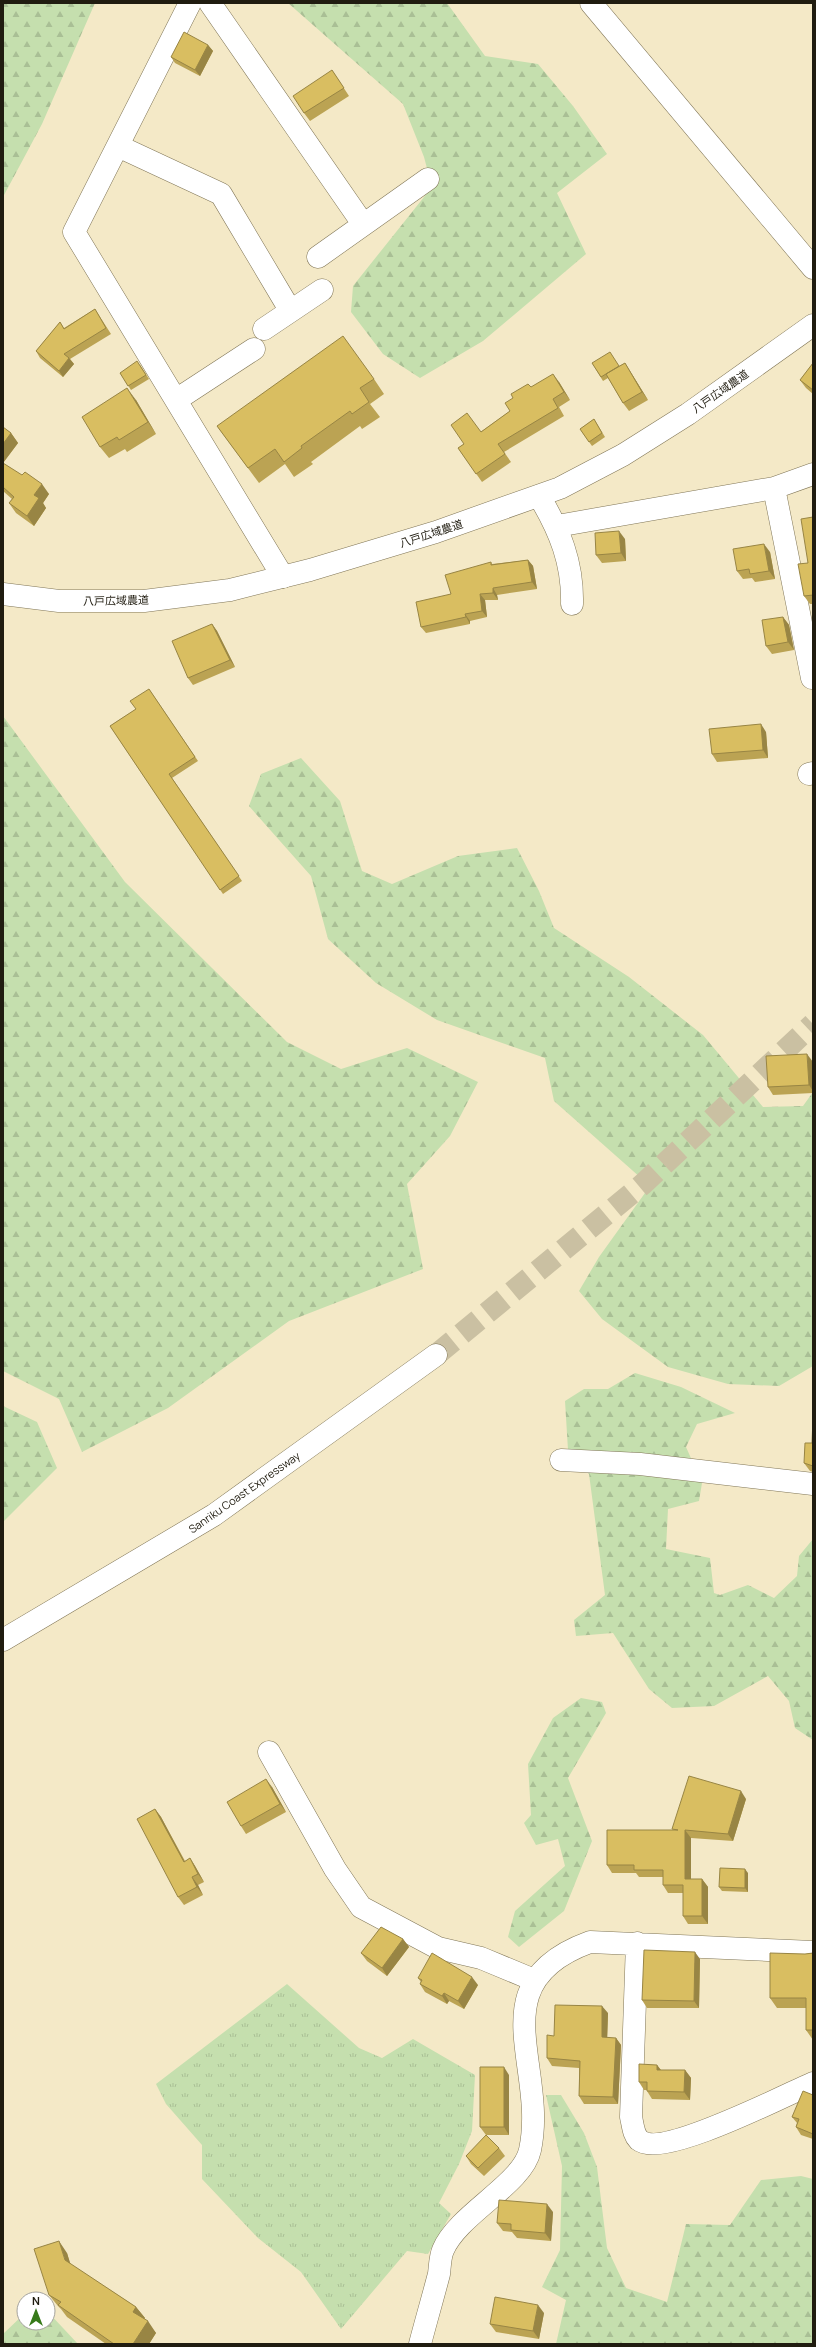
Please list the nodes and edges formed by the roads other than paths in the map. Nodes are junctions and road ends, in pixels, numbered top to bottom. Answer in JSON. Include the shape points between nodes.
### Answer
{"nodes":[{"id":1,"x":190,"y":3,"type":"edge"},
{"id":2,"x":210,"y":3,"type":"edge"},
{"id":3,"x":591,"y":3,"type":"edge"},
{"id":4,"x":118,"y":146,"type":"junction"},
{"id":5,"x":428,"y":179,"type":"dead end"},
{"id":6,"x":363,"y":224,"type":"junction"},
{"id":7,"x":318,"y":257,"type":"dead end"},
{"id":8,"x":813,"y":268,"type":"edge"},
{"id":9,"x":322,"y":290,"type":"dead end"},
{"id":10,"x":290,"y":310,"type":"junction"},
{"id":11,"x":813,"y":325,"type":"edge"},
{"id":12,"x":264,"y":330,"type":"dead end"},
{"id":13,"x":254,"y":349,"type":"dead end"},
{"id":14,"x":176,"y":400,"type":"junction"},
{"id":15,"x":813,"y":474,"type":"edge"},
{"id":16,"x":774,"y":488,"type":"junction"},
{"id":17,"x":539,"y":496,"type":"junction"},
{"id":18,"x":557,"y":526,"type":"junction"},
{"id":19,"x":283,"y":577,"type":"junction"},
{"id":20,"x":3,"y":594,"type":"edge"},
{"id":21,"x":572,"y":604,"type":"dead end"},
{"id":22,"x":812,"y":678,"type":"dead end"},
{"id":23,"x":436,"y":1355,"type":"tunnel mouth"},
{"id":24,"x":561,"y":1460,"type":"dead end"},
{"id":25,"x":813,"y":1484,"type":"edge"},
{"id":26,"x":3,"y":1640,"type":"edge"},
{"id":27,"x":269,"y":1752,"type":"dead end"},
{"id":28,"x":637,"y":1943,"type":"junction"},
{"id":29,"x":813,"y":1952,"type":"edge"},
{"id":30,"x":534,"y":1980,"type":"junction"},
{"id":31,"x":813,"y":2083,"type":"edge"},
{"id":32,"x":420,"y":2344,"type":"edge"}],
"edges":[{"from":1,"to":4,"type":"main road"},
{"from":2,"to":6,"type":"main road"},
{"from":3,"to":8,"type":"main road"},
{"from":4,"to":10,"type":"main road","via":[[221,194]]},
{"from":4,"to":14,"type":"main road","via":[[74,232]]},
{"from":5,"to":6,"type":"main road"},
{"from":6,"to":7,"type":"main road"},
{"from":9,"to":10,"type":"main road"},
{"from":10,"to":12,"type":"main road"},
{"from":11,"to":17,"type":"main road","name":"八戸広域農道","via":[[688,414],[623,455],[560,488]]},
{"from":13,"to":14,"type":"main road"},
{"from":14,"to":19,"type":"main road"},
{"from":15,"to":16,"type":"main road"},
{"from":16,"to":18,"type":"main road"},
{"from":16,"to":22,"type":"main road"},
{"from":17,"to":18,"type":"main road"},
{"from":17,"to":19,"type":"main road","name":"八戸広域農道","via":[[436,532]]},
{"from":18,"to":21,"type":"main road","via":[[566,556]]},
{"from":19,"to":20,"type":"main road","name":"八戸広域農道","via":[[230,590],[144,601],[59,601]]},
{"from":23,"to":26,"type":"main road","name":"Sanriku Coast Expressway","via":[[214,1515]]},
{"from":24,"to":25,"type":"main road","via":[[640,1464]]},
{"from":27,"to":30,"type":"main road","via":[[335,1869],[361,1907],[438,1948],[481,1958]]},
{"from":28,"to":29,"type":"main road"},
{"from":28,"to":30,"type":"main road","via":[[590,1942],[554,1959]]},
{"from":28,"to":31,"type":"main road","via":[[631,2117],[634,2132],[640,2140],[650,2143],[670,2142],[695,2135]]},
{"from":30,"to":32,"type":"main road","via":[[524,2013],[533,2115],[530,2153],[518,2172],[457,2229],[443,2250]]}]}
